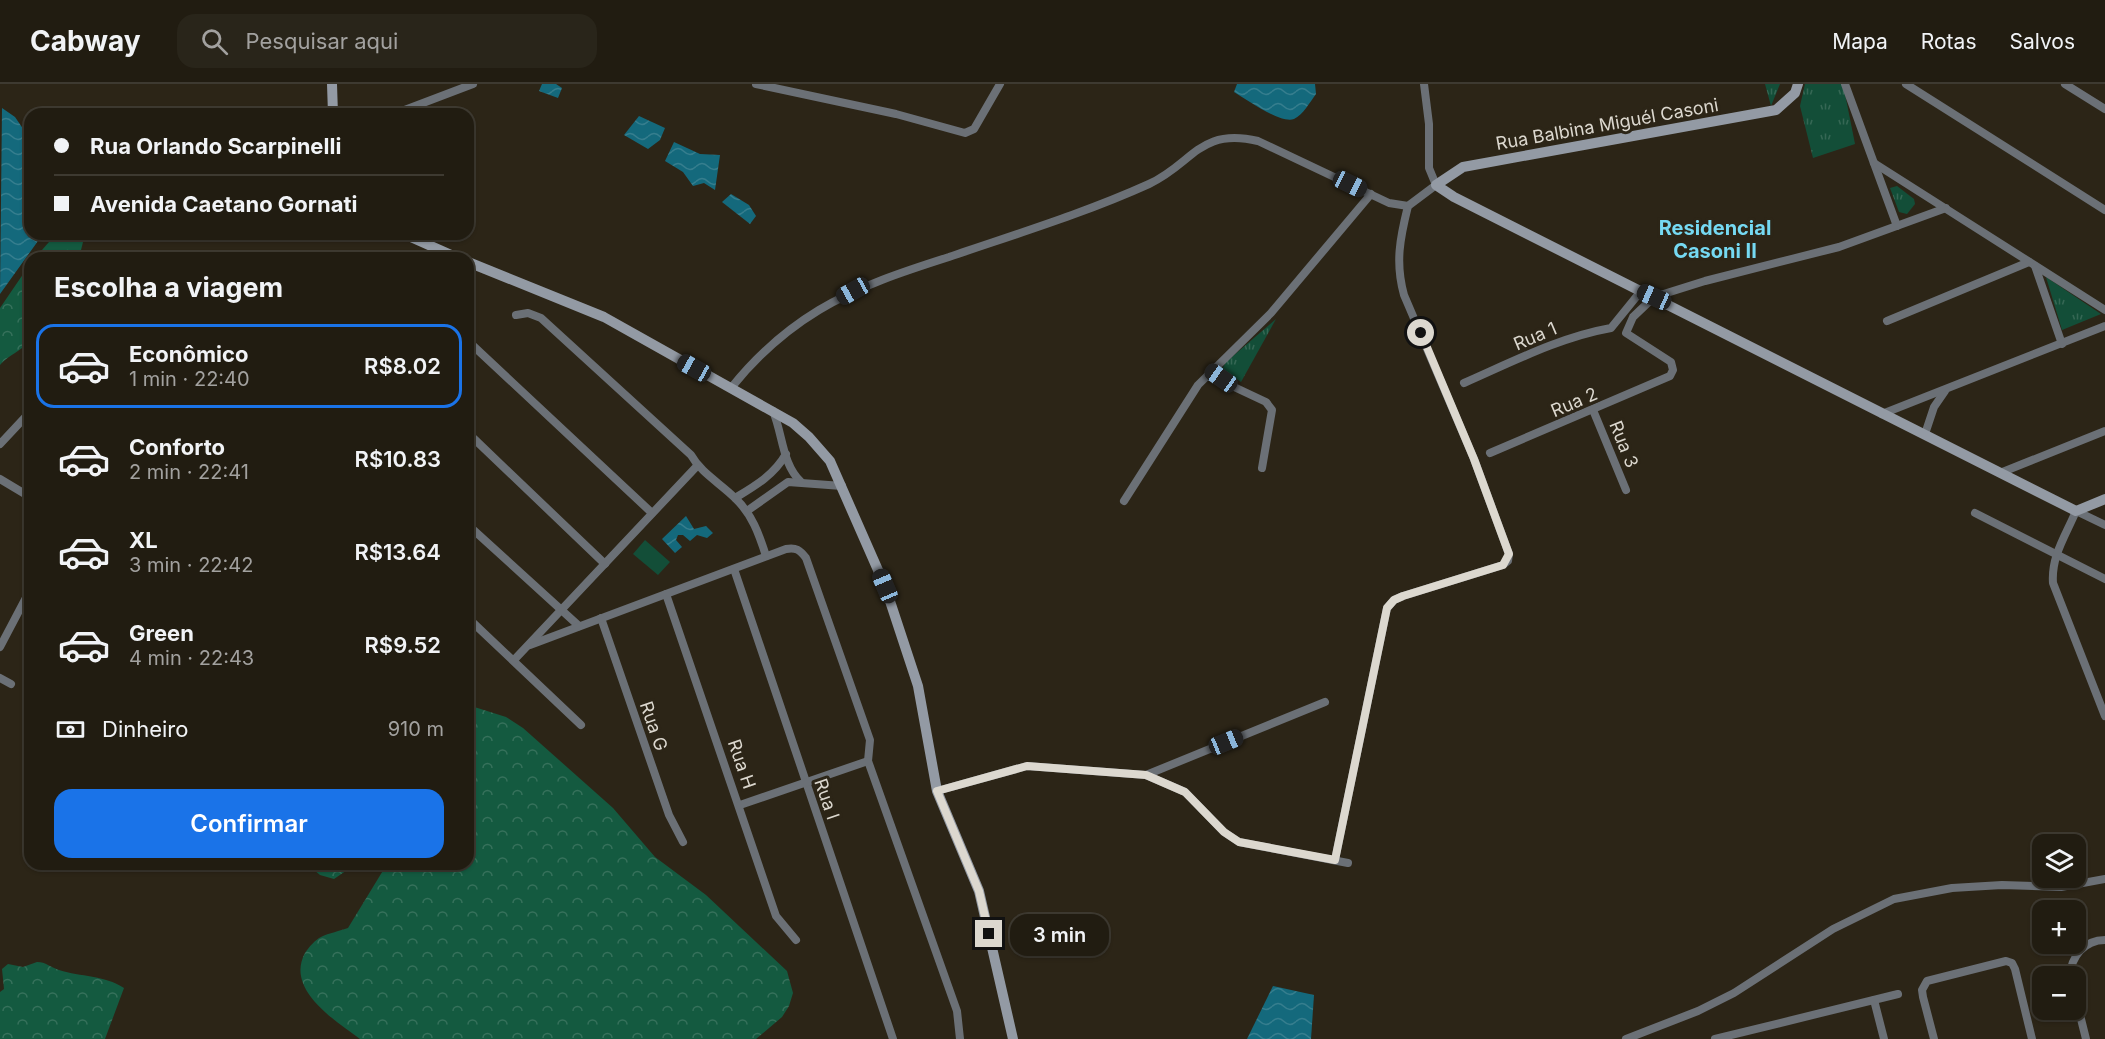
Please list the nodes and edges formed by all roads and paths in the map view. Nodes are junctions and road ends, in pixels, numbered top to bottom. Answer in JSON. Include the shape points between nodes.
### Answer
{"nodes":[{"id":1,"x":332,"y":84,"type":"edge"},
{"id":2,"x":473,"y":84,"type":"edge"},
{"id":3,"x":756,"y":84,"type":"edge"},
{"id":4,"x":1000,"y":84,"type":"edge"},
{"id":5,"x":1424,"y":84,"type":"edge"},
{"id":6,"x":1798,"y":84,"type":"edge"},
{"id":7,"x":1845,"y":84,"type":"edge"},
{"id":8,"x":1906,"y":84,"type":"edge"},
{"id":9,"x":2065,"y":84,"type":"edge"},
{"id":10,"x":333,"y":108,"type":"edge"},
{"id":11,"x":410,"y":108,"type":"edge"},
{"id":12,"x":2105,"y":109,"type":"edge"},
{"id":13,"x":1874,"y":163,"type":"junction"},
{"id":14,"x":1436,"y":185,"type":"junction"},
{"id":15,"x":1371,"y":194,"type":"junction"},
{"id":16,"x":1408,"y":206,"type":"junction"},
{"id":17,"x":1946,"y":208,"type":"junction"},
{"id":18,"x":2105,"y":210,"type":"edge"},
{"id":19,"x":1897,"y":226,"type":"junction"},
{"id":20,"x":418,"y":240,"type":"edge"},
{"id":21,"x":444,"y":252,"type":"edge"},
{"id":22,"x":474,"y":264,"type":"edge"},
{"id":23,"x":2032,"y":264,"type":"junction"},
{"id":24,"x":1641,"y":291,"type":"junction"},
{"id":25,"x":1654,"y":297,"type":"junction"},
{"id":26,"x":2105,"y":310,"type":"edge"},
{"id":27,"x":516,"y":315,"type":"dead end"},
{"id":28,"x":1887,"y":321,"type":"dead end"},
{"id":29,"x":1615,"y":324,"type":"junction"},
{"id":30,"x":2105,"y":326,"type":"edge"},
{"id":31,"x":1626,"y":330,"type":"junction"},
{"id":32,"x":2062,"y":344,"type":"junction"},
{"id":33,"x":474,"y":346,"type":"edge"},
{"id":34,"x":1210,"y":370,"type":"junction"},
{"id":35,"x":1464,"y":383,"type":"dead end"},
{"id":36,"x":731,"y":388,"type":"junction"},
{"id":37,"x":1945,"y":391,"type":"junction"},
{"id":38,"x":772,"y":410,"type":"junction"},
{"id":39,"x":1593,"y":410,"type":"junction"},
{"id":40,"x":1882,"y":414,"type":"junction"},
{"id":41,"x":24,"y":418,"type":"edge"},
{"id":42,"x":2105,"y":431,"type":"edge"},
{"id":43,"x":1925,"y":434,"type":"junction"},
{"id":44,"x":474,"y":439,"type":"edge"},
{"id":45,"x":0,"y":444,"type":"edge"},
{"id":46,"x":1490,"y":453,"type":"dead end"},
{"id":47,"x":786,"y":454,"type":"junction"},
{"id":48,"x":697,"y":466,"type":"junction"},
{"id":49,"x":1262,"y":468,"type":"dead end"},
{"id":50,"x":2000,"y":473,"type":"junction"},
{"id":51,"x":0,"y":479,"type":"edge"},
{"id":52,"x":801,"y":482,"type":"junction"},
{"id":53,"x":842,"y":486,"type":"junction"},
{"id":54,"x":1626,"y":490,"type":"dead end"},
{"id":55,"x":24,"y":493,"type":"edge"},
{"id":56,"x":735,"y":498,"type":"junction"},
{"id":57,"x":2105,"y":500,"type":"edge"},
{"id":58,"x":1124,"y":501,"type":"dead end"},
{"id":59,"x":747,"y":511,"type":"junction"},
{"id":60,"x":2076,"y":511,"type":"junction"},
{"id":61,"x":652,"y":513,"type":"junction"},
{"id":62,"x":1975,"y":513,"type":"dead end"},
{"id":63,"x":2105,"y":525,"type":"edge"},
{"id":64,"x":474,"y":531,"type":"edge"},
{"id":65,"x":2056,"y":554,"type":"junction"},
{"id":66,"x":766,"y":556,"type":"junction"},
{"id":67,"x":605,"y":564,"type":"junction"},
{"id":68,"x":734,"y":569,"type":"junction"},
{"id":69,"x":2105,"y":579,"type":"edge"},
{"id":70,"x":666,"y":594,"type":"junction"},
{"id":71,"x":24,"y":601,"type":"edge"},
{"id":72,"x":561,"y":612,"type":"junction"},
{"id":73,"x":601,"y":618,"type":"junction"},
{"id":74,"x":474,"y":623,"type":"edge"},
{"id":75,"x":579,"y":626,"type":"junction"},
{"id":76,"x":530,"y":645,"type":"junction"},
{"id":77,"x":0,"y":647,"type":"edge"},
{"id":78,"x":514,"y":660,"type":"junction"},
{"id":79,"x":0,"y":678,"type":"edge"},
{"id":80,"x":11,"y":684,"type":"dead end"},
{"id":81,"x":1325,"y":702,"type":"dead end"},
{"id":82,"x":2105,"y":716,"type":"edge"},
{"id":83,"x":581,"y":725,"type":"dead end"},
{"id":84,"x":868,"y":761,"type":"junction"},
{"id":85,"x":1146,"y":775,"type":"junction"},
{"id":86,"x":805,"y":782,"type":"junction"},
{"id":87,"x":937,"y":791,"type":"junction"},
{"id":88,"x":740,"y":805,"type":"junction"},
{"id":89,"x":683,"y":842,"type":"dead end"},
{"id":90,"x":1335,"y":860,"type":"junction"},
{"id":91,"x":1348,"y":863,"type":"dead end"},
{"id":92,"x":2105,"y":879,"type":"edge"},
{"id":93,"x":796,"y":940,"type":"dead end"},
{"id":94,"x":2105,"y":940,"type":"edge"},
{"id":95,"x":2072,"y":966,"type":"edge"},
{"id":96,"x":1898,"y":994,"type":"dead end"},
{"id":97,"x":1874,"y":1000,"type":"junction"},
{"id":98,"x":2081,"y":1020,"type":"edge"},
{"id":99,"x":893,"y":1039,"type":"edge"},
{"id":100,"x":960,"y":1039,"type":"edge"},
{"id":101,"x":1012,"y":1039,"type":"edge"},
{"id":102,"x":1626,"y":1039,"type":"edge"},
{"id":103,"x":1715,"y":1039,"type":"edge"},
{"id":104,"x":1884,"y":1039,"type":"edge"},
{"id":105,"x":1934,"y":1039,"type":"edge"},
{"id":106,"x":2032,"y":1039,"type":"edge"},
{"id":107,"x":2086,"y":1039,"type":"edge"}],
"edges":[{"from":1,"to":10,"type":"street"},
{"from":2,"to":11,"type":"street"},
{"from":3,"to":4,"type":"street","via":[[965,133],[974,129]]},
{"from":5,"to":14,"type":"street","via":[[1429,168]]},
{"from":6,"to":14,"type":"street","name":"Rua Balbina Miguél Casoni","via":[[1795,93],[1776,110],[1463,167]]},
{"from":7,"to":13,"type":"street"},
{"from":8,"to":18,"type":"street"},
{"from":9,"to":12,"type":"street"},
{"from":13,"to":17,"type":"street"},
{"from":13,"to":19,"type":"street"},
{"from":14,"to":16,"type":"street"},
{"from":14,"to":24,"type":"street"},
{"from":15,"to":16,"type":"street","via":[[1389,203]]},
{"from":15,"to":34,"type":"street","via":[[1271,313]]},
{"from":15,"to":36,"type":"street","via":[[1258,141],[1242,137],[1205,144],[1152,183],[853,291],[789,331]]},
{"from":16,"to":90,"type":"street","via":[[1398,255],[1404,295],[1474,459],[1509,554],[1503,565],[1403,596],[1387,608]]},
{"from":17,"to":19,"type":"street"},
{"from":17,"to":23,"type":"street"},
{"from":19,"to":25,"type":"street","via":[[1839,247]]},
{"from":20,"to":21,"type":"street"},
{"from":22,"to":36,"type":"street","via":[[604,317]]},
{"from":23,"to":26,"type":"street"},
{"from":23,"to":28,"type":"street"},
{"from":23,"to":32,"type":"street"},
{"from":24,"to":25,"type":"street"},
{"from":24,"to":29,"type":"street"},
{"from":25,"to":31,"type":"street"},
{"from":25,"to":40,"type":"street"},
{"from":27,"to":48,"type":"street","via":[[528,313],[541,318],[691,454]]},
{"from":29,"to":31,"type":"street"},
{"from":29,"to":35,"type":"street","name":"Rua 1","via":[[1573,337]]},
{"from":30,"to":32,"type":"street"},
{"from":31,"to":39,"type":"street","name":"Rua 2","via":[[1671,362],[1673,370],[1670,376]]},
{"from":32,"to":37,"type":"street"},
{"from":33,"to":61,"type":"street"},
{"from":34,"to":49,"type":"street","via":[[1266,402],[1272,410]]},
{"from":34,"to":58,"type":"street"},
{"from":36,"to":38,"type":"street"},
{"from":37,"to":40,"type":"street"},
{"from":37,"to":43,"type":"street","via":[[1934,407]]},
{"from":38,"to":47,"type":"street"},
{"from":38,"to":53,"type":"street","via":[[809,437],[830,462]]},
{"from":39,"to":46,"type":"street","name":"Rua 2"},
{"from":39,"to":54,"type":"street","name":"Rua 3"},
{"from":40,"to":43,"type":"street"},
{"from":41,"to":45,"type":"street"},
{"from":42,"to":50,"type":"street"},
{"from":43,"to":50,"type":"street"},
{"from":44,"to":67,"type":"street"},
{"from":47,"to":52,"type":"street","via":[[787,465]]},
{"from":47,"to":56,"type":"street","via":[[770,475]]},
{"from":48,"to":56,"type":"street"},
{"from":48,"to":61,"type":"street"},
{"from":50,"to":60,"type":"street"},
{"from":51,"to":55,"type":"street"},
{"from":52,"to":53,"type":"street"},
{"from":52,"to":59,"type":"street","via":[[788,482]]},
{"from":53,"to":87,"type":"street","via":[[885,586],[918,686]]},
{"from":56,"to":59,"type":"street"},
{"from":57,"to":60,"type":"street"},
{"from":59,"to":66,"type":"street"},
{"from":60,"to":63,"type":"street"},
{"from":60,"to":65,"type":"street"},
{"from":61,"to":67,"type":"street"},
{"from":62,"to":65,"type":"street"},
{"from":64,"to":72,"type":"street"},
{"from":65,"to":69,"type":"street"},
{"from":65,"to":82,"type":"street","via":[[2053,583]]},
{"from":66,"to":68,"type":"street"},
{"from":66,"to":84,"type":"street","via":[[794,548],[806,558],[870,740]]},
{"from":67,"to":72,"type":"street"},
{"from":68,"to":70,"type":"street"},
{"from":68,"to":86,"type":"street","name":"Rua I"},
{"from":70,"to":73,"type":"street"},
{"from":70,"to":88,"type":"street","name":"Rua H"},
{"from":71,"to":77,"type":"street"},
{"from":72,"to":75,"type":"street"},
{"from":72,"to":76,"type":"street"},
{"from":73,"to":75,"type":"street"},
{"from":73,"to":89,"type":"street","name":"Rua G","via":[[669,815]]},
{"from":74,"to":78,"type":"street"},
{"from":75,"to":76,"type":"street"},
{"from":76,"to":78,"type":"street"},
{"from":78,"to":83,"type":"street"},
{"from":79,"to":80,"type":"street"},
{"from":81,"to":85,"type":"street"},
{"from":84,"to":86,"type":"street"},
{"from":84,"to":100,"type":"street","via":[[957,1011]]},
{"from":85,"to":87,"type":"street","via":[[1027,766]]},
{"from":85,"to":90,"type":"street","via":[[1185,792],[1239,842]]},
{"from":86,"to":88,"type":"street"},
{"from":86,"to":99,"type":"street","name":"Rua I"},
{"from":87,"to":101,"type":"street","via":[[979,891]]},
{"from":88,"to":93,"type":"street","name":"Rua H","via":[[776,916]]},
{"from":90,"to":91,"type":"street"},
{"from":92,"to":102,"type":"street","via":[[2061,887],[1952,888],[1894,899],[1833,929],[1734,993]]},
{"from":94,"to":95,"type":"street","via":[[2081,949]]},
{"from":96,"to":97,"type":"street"},
{"from":97,"to":103,"type":"street"},
{"from":97,"to":104,"type":"street"},
{"from":98,"to":107,"type":"street"},
{"from":105,"to":106,"type":"street","via":[[1922,990],[1927,981],[2006,961],[2015,969]]}]}
